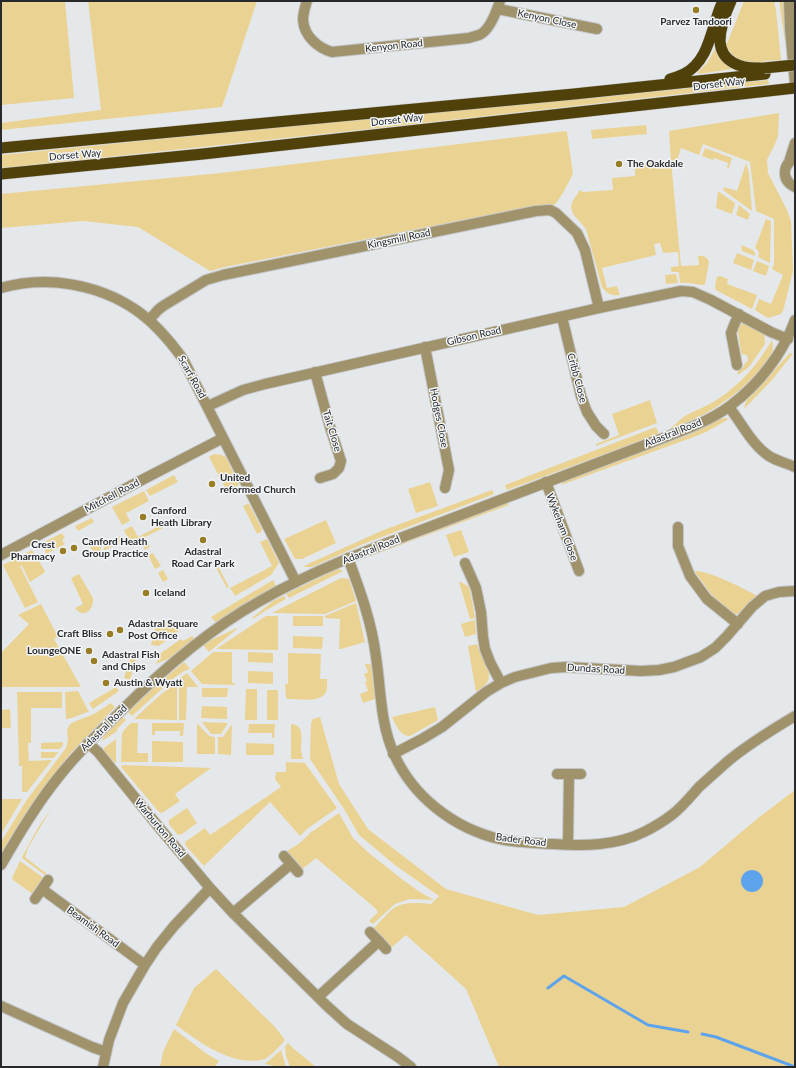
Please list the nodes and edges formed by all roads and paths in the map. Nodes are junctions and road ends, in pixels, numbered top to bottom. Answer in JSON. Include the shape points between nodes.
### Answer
{"nodes":[{"id":1,"x":307,"y":1,"type":"edge"},
{"id":2,"x":723,"y":1,"type":"edge"},
{"id":3,"x":731,"y":1,"type":"edge"},
{"id":4,"x":790,"y":3,"type":"edge"},
{"id":5,"x":499,"y":5,"type":"edge"},
{"id":6,"x":597,"y":30,"type":"dead end"},
{"id":7,"x":716,"y":36,"type":"junction"},
{"id":8,"x":795,"y":65,"type":"edge"},
{"id":9,"x":795,"y":70,"type":"edge"},
{"id":10,"x":765,"y":71,"type":"junction"},
{"id":11,"x":795,"y":84,"type":"edge"},
{"id":12,"x":795,"y":88,"type":"edge"},
{"id":13,"x":574,"y":94,"type":"junction"},
{"id":14,"x":767,"y":94,"type":"junction"},
{"id":15,"x":795,"y":94,"type":"edge"},
{"id":16,"x":795,"y":143,"type":"edge"},
{"id":17,"x":1,"y":148,"type":"edge"},
{"id":18,"x":792,"y":160,"type":"edge"},
{"id":19,"x":1,"y":174,"type":"edge"},
{"id":20,"x":794,"y":188,"type":"edge"},
{"id":21,"x":1,"y":288,"type":"edge"},
{"id":22,"x":599,"y":308,"type":"junction"},
{"id":23,"x":739,"y":314,"type":"junction"},
{"id":24,"x":562,"y":317,"type":"junction"},
{"id":25,"x":149,"y":320,"type":"junction"},
{"id":26,"x":795,"y":320,"type":"edge"},
{"id":27,"x":788,"y":338,"type":"junction"},
{"id":28,"x":425,"y":347,"type":"junction"},
{"id":29,"x":737,"y":365,"type":"dead end"},
{"id":30,"x":315,"y":372,"type":"junction"},
{"id":31,"x":208,"y":406,"type":"junction"},
{"id":32,"x":729,"y":407,"type":"junction"},
{"id":33,"x":604,"y":434,"type":"dead end"},
{"id":34,"x":223,"y":438,"type":"junction"},
{"id":35,"x":795,"y":467,"type":"edge"},
{"id":36,"x":320,"y":478,"type":"dead end"},
{"id":37,"x":546,"y":482,"type":"junction"},
{"id":38,"x":444,"y":488,"type":"dead end"},
{"id":39,"x":678,"y":527,"type":"dead end"},
{"id":40,"x":1,"y":555,"type":"edge"},
{"id":41,"x":348,"y":558,"type":"junction"},
{"id":42,"x":465,"y":563,"type":"dead end"},
{"id":43,"x":579,"y":571,"type":"dead end"},
{"id":44,"x":296,"y":582,"type":"junction"},
{"id":45,"x":795,"y":591,"type":"edge"},
{"id":46,"x":738,"y":624,"type":"junction"},
{"id":47,"x":501,"y":683,"type":"junction"},
{"id":48,"x":795,"y":716,"type":"edge"},
{"id":49,"x":88,"y":743,"type":"junction"},
{"id":50,"x":394,"y":754,"type":"junction"},
{"id":51,"x":557,"y":774,"type":"dead end"},
{"id":52,"x":569,"y":774,"type":"junction"},
{"id":53,"x":581,"y":774,"type":"dead end"},
{"id":54,"x":568,"y":845,"type":"junction"},
{"id":55,"x":1,"y":865,"type":"edge"},
{"id":56,"x":298,"y":872,"type":"dead end"},
{"id":57,"x":48,"y":880,"type":"dead end"},
{"id":58,"x":210,"y":888,"type":"junction"},
{"id":59,"x":42,"y":889,"type":"junction"},
{"id":60,"x":35,"y":899,"type":"dead end"},
{"id":61,"x":233,"y":913,"type":"junction"},
{"id":62,"x":370,"y":932,"type":"dead end"},
{"id":63,"x":379,"y":941,"type":"junction"},
{"id":64,"x":386,"y":949,"type":"dead end"},
{"id":65,"x":145,"y":966,"type":"junction"},
{"id":66,"x":318,"y":997,"type":"junction"},
{"id":67,"x":1,"y":1006,"type":"edge"},
{"id":68,"x":106,"y":1052,"type":"junction"},
{"id":69,"x":103,"y":1067,"type":"edge"},
{"id":70,"x":410,"y":1067,"type":"edge"}],
"edges":[{"from":1,"to":5,"type":"street","name":"Kenyon Road","via":[[303,19],[305,28],[318,46],[332,52],[469,38],[482,34]]},
{"from":2,"to":7,"type":"highway"},
{"from":3,"to":7,"type":"highway"},
{"from":4,"to":11,"type":"street"},
{"from":5,"to":6,"type":"street","name":"Kenyon Close"},
{"from":7,"to":10,"type":"highway","via":[[722,50],[732,62],[743,68]]},
{"from":7,"to":13,"type":"highway","via":[[703,56],[684,74]]},
{"from":8,"to":10,"type":"highway","bridge":true},
{"from":9,"to":10,"type":"highway","name":"Dorset Way"},
{"from":10,"to":13,"type":"highway","name":"Dorset Way"},
{"from":12,"to":14,"type":"highway"},
{"from":13,"to":17,"type":"highway","name":"Dorset Way"},
{"from":14,"to":15,"type":"highway"},
{"from":14,"to":19,"type":"highway","name":"Dorset Way"},
{"from":16,"to":18,"type":"street"},
{"from":18,"to":20,"type":"street","via":[[785,168],[785,175]]},
{"from":21,"to":25,"type":"street","name":"Scarf Road","via":[[30,282],[77,285],[120,300]]},
{"from":22,"to":23,"type":"street","name":"Gibson Road","via":[[680,291],[693,292]]},
{"from":22,"to":24,"type":"street","name":"Gibson Road"},
{"from":22,"to":25,"type":"street","name":"Kingsmill Road","via":[[585,250],[577,233],[550,210],[206,280],[163,306]]},
{"from":23,"to":27,"type":"street","name":"Gibson Road","via":[[771,332]]},
{"from":23,"to":29,"type":"street","via":[[731,333]]},
{"from":24,"to":28,"type":"street","name":"Gibson Road"},
{"from":24,"to":33,"type":"street","name":"Cribb Close","via":[[581,396],[587,412]]},
{"from":25,"to":31,"type":"street","name":"Scarf Road","via":[[183,359]]},
{"from":26,"to":27,"type":"street","name":"Adastral Road"},
{"from":27,"to":32,"type":"street","name":"Adastral Road","via":[[757,382]]},
{"from":28,"to":30,"type":"street","name":"Gibson Road"},
{"from":28,"to":38,"type":"street","name":"Hodges Close","via":[[449,470]]},
{"from":30,"to":31,"type":"street","name":"Gibson Road","via":[[244,390]]},
{"from":30,"to":36,"type":"street","name":"Tait Close","via":[[341,461],[334,474]]},
{"from":31,"to":34,"type":"street","name":"Scarf Road"},
{"from":32,"to":35,"type":"street","via":[[758,447],[768,455]]},
{"from":32,"to":37,"type":"street","name":"Adastral Road","via":[[685,430]]},
{"from":34,"to":40,"type":"street","name":"Mitchell Road"},
{"from":34,"to":44,"type":"street","name":"Scarf Road"},
{"from":37,"to":41,"type":"street","name":"Adastral Road"},
{"from":37,"to":43,"type":"street","name":"Wykeham Close"},
{"from":39,"to":46,"type":"street","via":[[678,546],[690,576],[707,599]]},
{"from":41,"to":44,"type":"street","name":"Adastral Road"},
{"from":41,"to":50,"type":"street","name":"Bader Road","via":[[373,637],[383,718]]},
{"from":42,"to":47,"type":"street","via":[[476,588],[485,649]]},
{"from":44,"to":49,"type":"street","name":"Adastral Road","via":[[259,601],[206,636],[135,696]]},
{"from":45,"to":46,"type":"street","name":"Dundas Road","via":[[765,596]]},
{"from":46,"to":47,"type":"street","name":"Dundas Road","via":[[715,648],[701,657],[674,667],[641,671],[551,668]]},
{"from":47,"to":50,"type":"street","name":"Dundas Road","via":[[442,727]]},
{"from":48,"to":54,"type":"street","name":"Bader Road","via":[[745,747],[659,824],[626,839],[607,843]]},
{"from":49,"to":55,"type":"street","name":"Adastral Road","via":[[60,775],[29,818]]},
{"from":49,"to":58,"type":"street","name":"Warburton Road"},
{"from":50,"to":54,"type":"street","name":"Bader Road","via":[[413,786],[457,823],[500,840]]},
{"from":51,"to":52,"type":"street"},
{"from":52,"to":53,"type":"street"},
{"from":52,"to":54,"type":"street"},
{"from":56,"to":61,"type":"street","via":[[287,860]]},
{"from":57,"to":59,"type":"street"},
{"from":58,"to":61,"type":"street","name":"Warburton Road"},
{"from":58,"to":65,"type":"street","via":[[174,926]]},
{"from":59,"to":60,"type":"street"},
{"from":59,"to":65,"type":"street","name":"Beamish Road"},
{"from":61,"to":66,"type":"street","name":"Warburton Road"},
{"from":62,"to":63,"type":"street"},
{"from":63,"to":64,"type":"street"},
{"from":63,"to":66,"type":"street"},
{"from":65,"to":68,"type":"street","via":[[123,1003]]},
{"from":66,"to":70,"type":"street","name":"Warburton Road","via":[[351,1027]]},
{"from":67,"to":68,"type":"street"},
{"from":68,"to":69,"type":"street"}]}
